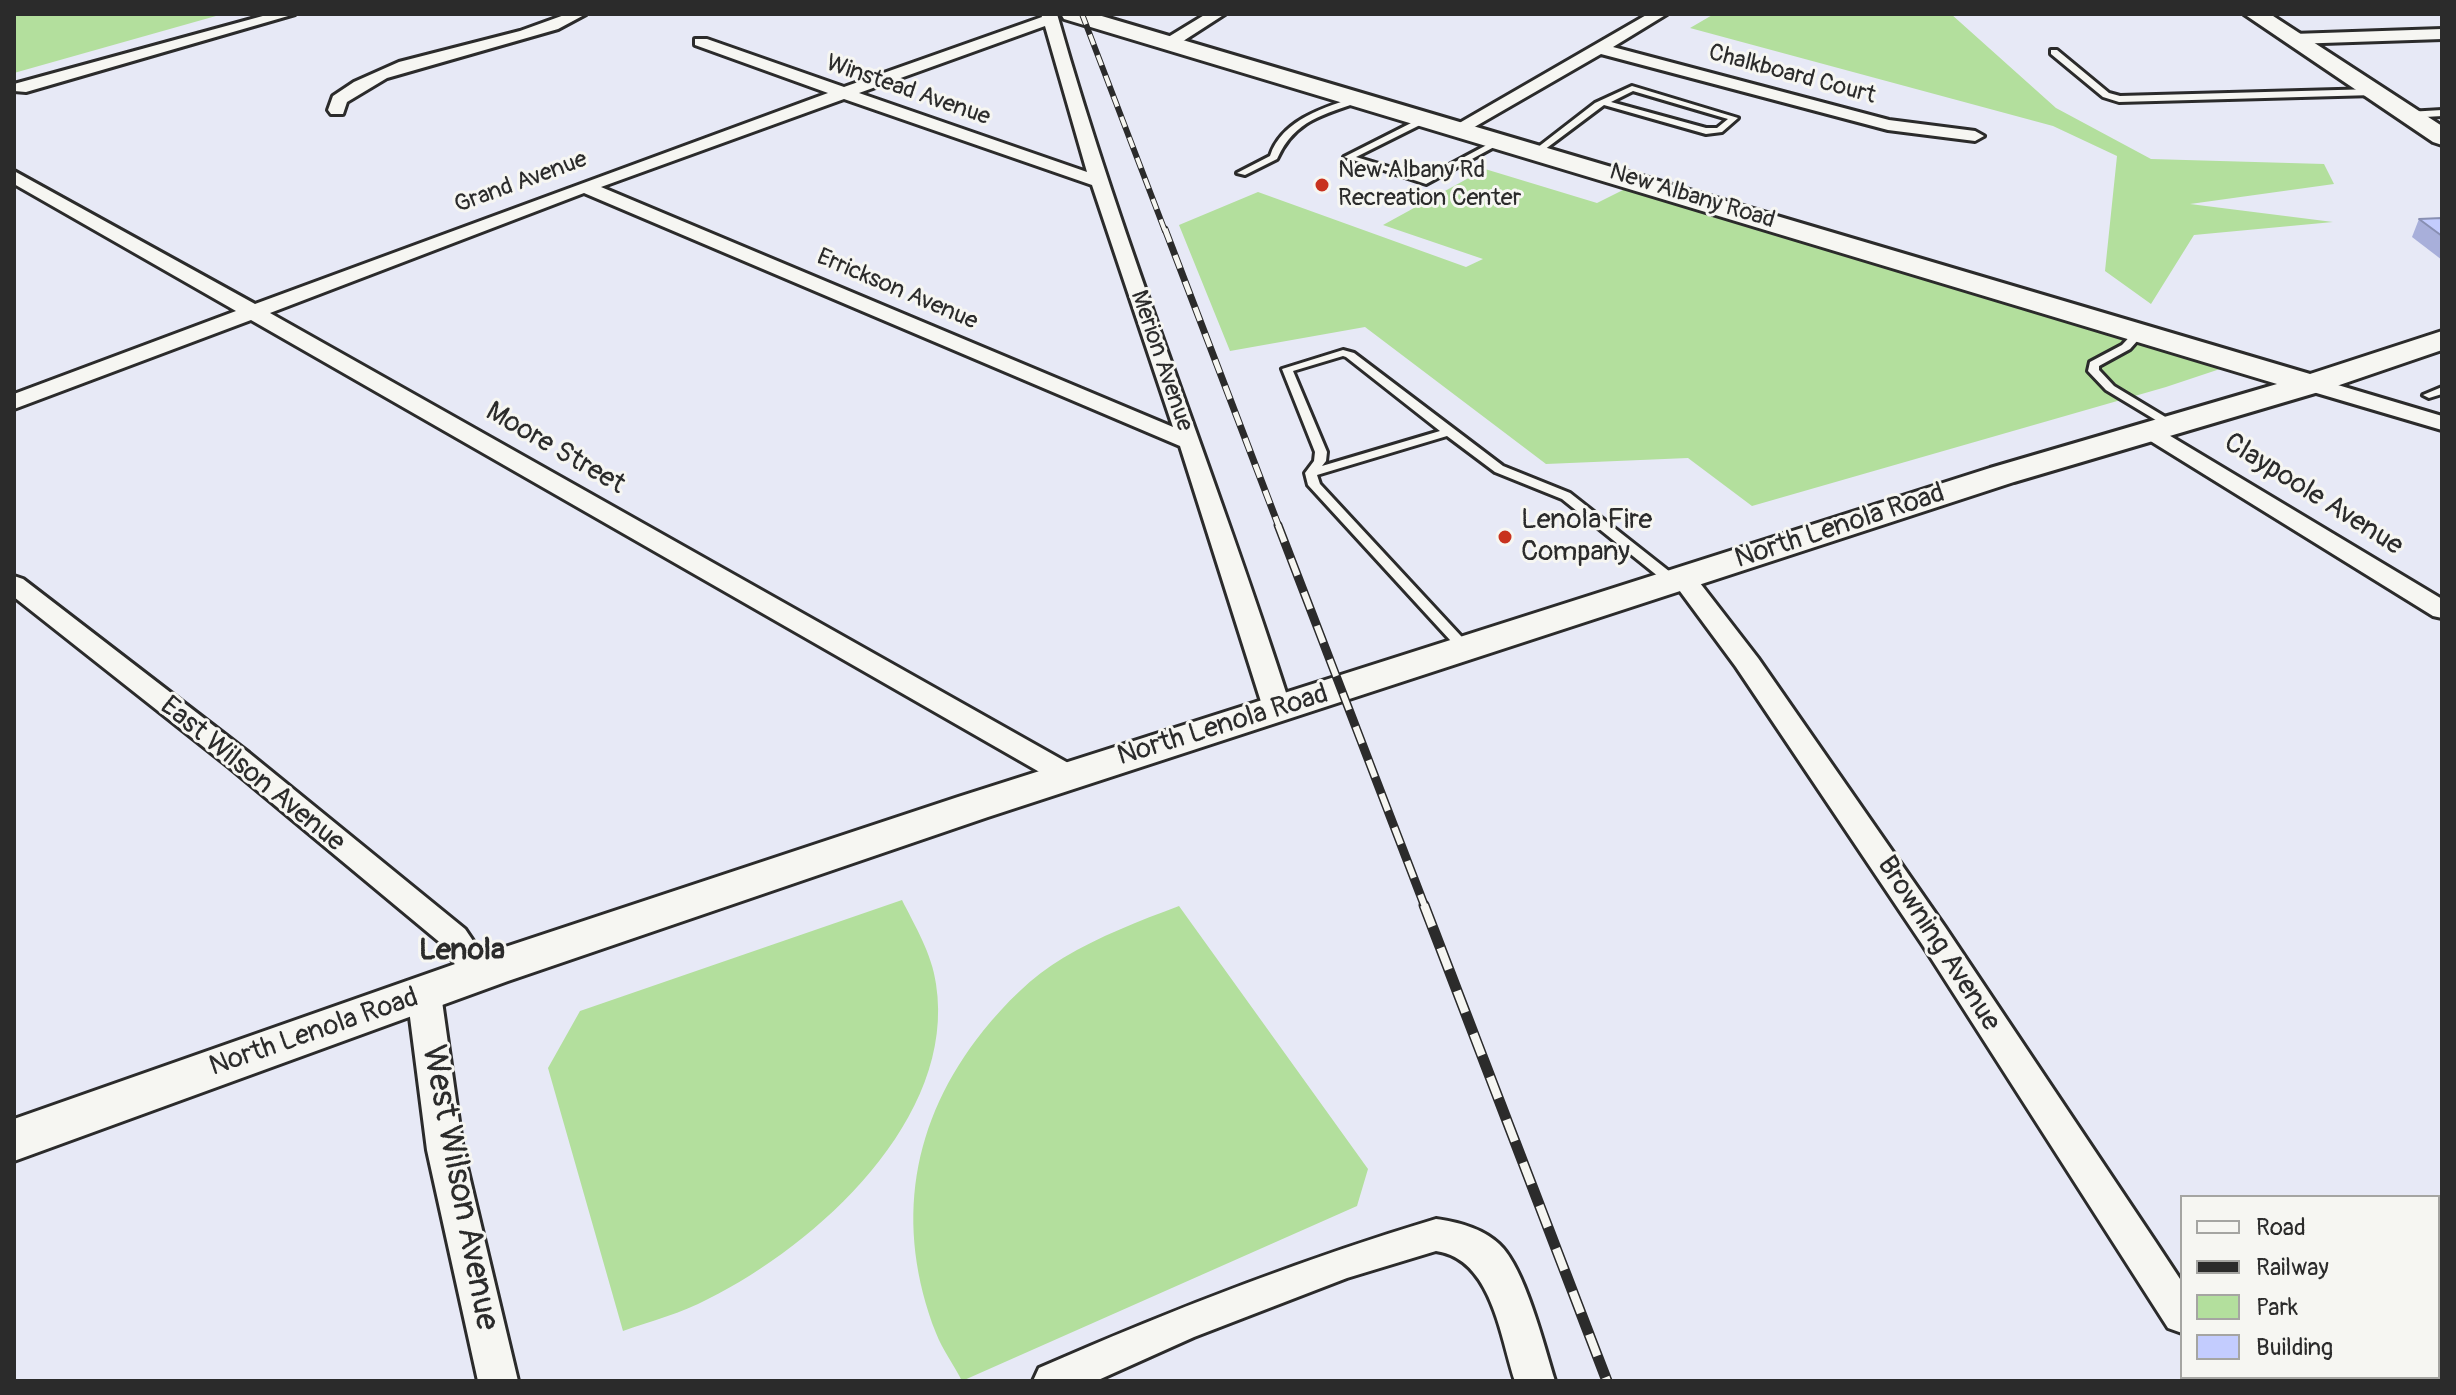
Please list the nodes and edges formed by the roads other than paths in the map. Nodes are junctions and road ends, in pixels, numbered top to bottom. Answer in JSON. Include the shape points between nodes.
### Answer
{"nodes":[{"id":1,"x":287,"y":14,"type":"edge"},
{"id":2,"x":578,"y":14,"type":"edge"},
{"id":3,"x":1217,"y":14,"type":"edge"},
{"id":4,"x":1659,"y":14,"type":"edge"},
{"id":5,"x":2255,"y":14,"type":"edge"},
{"id":6,"x":1056,"y":16,"type":"edge"},
{"id":7,"x":2442,"y":34,"type":"edge"},
{"id":8,"x":2293,"y":39,"type":"junction"},
{"id":9,"x":701,"y":42,"type":"dead end"},
{"id":10,"x":1171,"y":42,"type":"junction"},
{"id":11,"x":1599,"y":48,"type":"junction"},
{"id":12,"x":2054,"y":52,"type":"dead end"},
{"id":13,"x":20,"y":88,"type":"dead end"},
{"id":14,"x":840,"y":92,"type":"junction"},
{"id":15,"x":2374,"y":92,"type":"junction"},
{"id":16,"x":1359,"y":99,"type":"junction"},
{"id":17,"x":1603,"y":102,"type":"junction"},
{"id":18,"x":337,"y":110,"type":"dead end"},
{"id":19,"x":2442,"y":113,"type":"edge"},
{"id":20,"x":2408,"y":115,"type":"junction"},
{"id":21,"x":1425,"y":119,"type":"junction"},
{"id":22,"x":1458,"y":129,"type":"junction"},
{"id":23,"x":1975,"y":136,"type":"dead end"},
{"id":24,"x":2442,"y":137,"type":"edge"},
{"id":25,"x":1501,"y":141,"type":"junction"},
{"id":26,"x":1537,"y":151,"type":"junction"},
{"id":27,"x":1242,"y":173,"type":"dead end"},
{"id":28,"x":14,"y":176,"type":"edge"},
{"id":29,"x":1101,"y":182,"type":"junction"},
{"id":30,"x":585,"y":187,"type":"junction"},
{"id":31,"x":252,"y":312,"type":"junction"},
{"id":32,"x":2141,"y":331,"type":"junction"},
{"id":33,"x":2442,"y":340,"type":"edge"},
{"id":34,"x":2311,"y":384,"type":"junction"},
{"id":35,"x":2442,"y":390,"type":"edge"},
{"id":36,"x":2429,"y":395,"type":"dead end"},
{"id":37,"x":14,"y":402,"type":"edge"},
{"id":38,"x":2442,"y":423,"type":"edge"},
{"id":39,"x":2163,"y":429,"type":"junction"},
{"id":40,"x":1448,"y":432,"type":"junction"},
{"id":41,"x":1188,"y":441,"type":"junction"},
{"id":42,"x":1311,"y":473,"type":"junction"},
{"id":43,"x":1679,"y":580,"type":"junction"},
{"id":44,"x":14,"y":584,"type":"edge"},
{"id":45,"x":2442,"y":610,"type":"edge"},
{"id":46,"x":1466,"y":649,"type":"junction"},
{"id":47,"x":1277,"y":708,"type":"junction"},
{"id":48,"x":1067,"y":775,"type":"junction"},
{"id":49,"x":479,"y":975,"type":"junction"},
{"id":50,"x":424,"y":994,"type":"junction"},
{"id":51,"x":14,"y":1140,"type":"edge"},
{"id":52,"x":2180,"y":1313,"type":"edge"},
{"id":53,"x":498,"y":1381,"type":"edge"},
{"id":54,"x":1053,"y":1381,"type":"edge"},
{"id":55,"x":1535,"y":1381,"type":"edge"}],
"edges":[{"from":1,"to":13,"type":"street"},
{"from":2,"to":18,"type":"street","via":[[551,27],[376,78],[339,100]]},
{"from":3,"to":10,"type":"street"},
{"from":4,"to":11,"type":"street"},
{"from":5,"to":8,"type":"main road"},
{"from":6,"to":10,"type":"main road","name":"New Albany Road"},
{"from":6,"to":14,"type":"street","name":"Grand Avenue"},
{"from":6,"to":29,"type":"street","name":"Merion Avenue"},
{"from":7,"to":8,"type":"street"},
{"from":8,"to":15,"type":"main road"},
{"from":9,"to":14,"type":"street","name":"Winstead Avenue"},
{"from":10,"to":16,"type":"main road","name":"New Albany Road"},
{"from":11,"to":22,"type":"street"},
{"from":11,"to":23,"type":"street","name":"Chalkboard Court","via":[[1888,125]]},
{"from":12,"to":15,"type":"lane","via":[[2106,95],[2119,99]]},
{"from":14,"to":29,"type":"street","name":"Winstead Avenue"},
{"from":14,"to":30,"type":"street","name":"Grand Avenue"},
{"from":15,"to":20,"type":"main road"},
{"from":16,"to":21,"type":"main road","name":"New Albany Road"},
{"from":16,"to":27,"type":"lane","via":[[1291,128],[1276,143],[1274,157]]},
{"from":17,"to":17,"type":"lane","via":[[1632,88],[1734,118],[1719,130],[1706,131]]},
{"from":17,"to":26,"type":"lane"},
{"from":19,"to":20,"type":"lane"},
{"from":20,"to":24,"type":"main road"},
{"from":21,"to":22,"type":"main road","name":"New Albany Road"},
{"from":21,"to":25,"type":"lane","via":[[1348,157],[1426,181]]},
{"from":22,"to":25,"type":"main road","name":"New Albany Road"},
{"from":25,"to":26,"type":"main road","name":"New Albany Road"},
{"from":26,"to":32,"type":"main road","name":"New Albany Road"},
{"from":28,"to":31,"type":"street","name":"Moore Street"},
{"from":29,"to":41,"type":"street","name":"Merion Avenue"},
{"from":30,"to":31,"type":"street","name":"Grand Avenue"},
{"from":30,"to":41,"type":"street","name":"Errickson Avenue"},
{"from":31,"to":37,"type":"street","name":"Grand Avenue"},
{"from":31,"to":48,"type":"street","name":"Moore Street"},
{"from":32,"to":34,"type":"main road","name":"New Albany Road"},
{"from":32,"to":39,"type":"lane","via":[[2126,347],[2094,364],[2093,371]]},
{"from":33,"to":34,"type":"main road","name":"North Lenola Road"},
{"from":34,"to":38,"type":"street"},
{"from":34,"to":39,"type":"main road","name":"North Lenola Road"},
{"from":35,"to":36,"type":"lane"},
{"from":39,"to":43,"type":"main road","name":"North Lenola Road","via":[[1970,485]]},
{"from":39,"to":45,"type":"street","name":"Claypoole Avenue"},
{"from":40,"to":42,"type":"lane"},
{"from":40,"to":42,"type":"lane","via":[[1350,355],[1290,366],[1321,452]]},
{"from":40,"to":43,"type":"lane","via":[[1499,469],[1566,496]]},
{"from":41,"to":47,"type":"street","name":"Merion Avenue"},
{"from":42,"to":46,"type":"lane","via":[[1314,485]]},
{"from":43,"to":46,"type":"main road","name":"North Lenola Road"},
{"from":43,"to":52,"type":"street","name":"Browning Avenue","via":[[1768,690]]},
{"from":44,"to":49,"type":"street","name":"East Wilson Avenue","via":[[454,937]]},
{"from":46,"to":47,"type":"main road","name":"North Lenola Road"},
{"from":47,"to":48,"type":"main road","name":"North Lenola Road"},
{"from":48,"to":49,"type":"main road","name":"North Lenola Road"},
{"from":49,"to":50,"type":"main road","name":"North Lenola Road"},
{"from":50,"to":51,"type":"main road","name":"North Lenola Road"},
{"from":50,"to":53,"type":"street","name":"West Wilson Avenue","via":[[445,1150]]},
{"from":54,"to":55,"type":"street","via":[[1210,1313],[1436,1235],[1457,1238],[1486,1256],[1505,1289]]}]}
